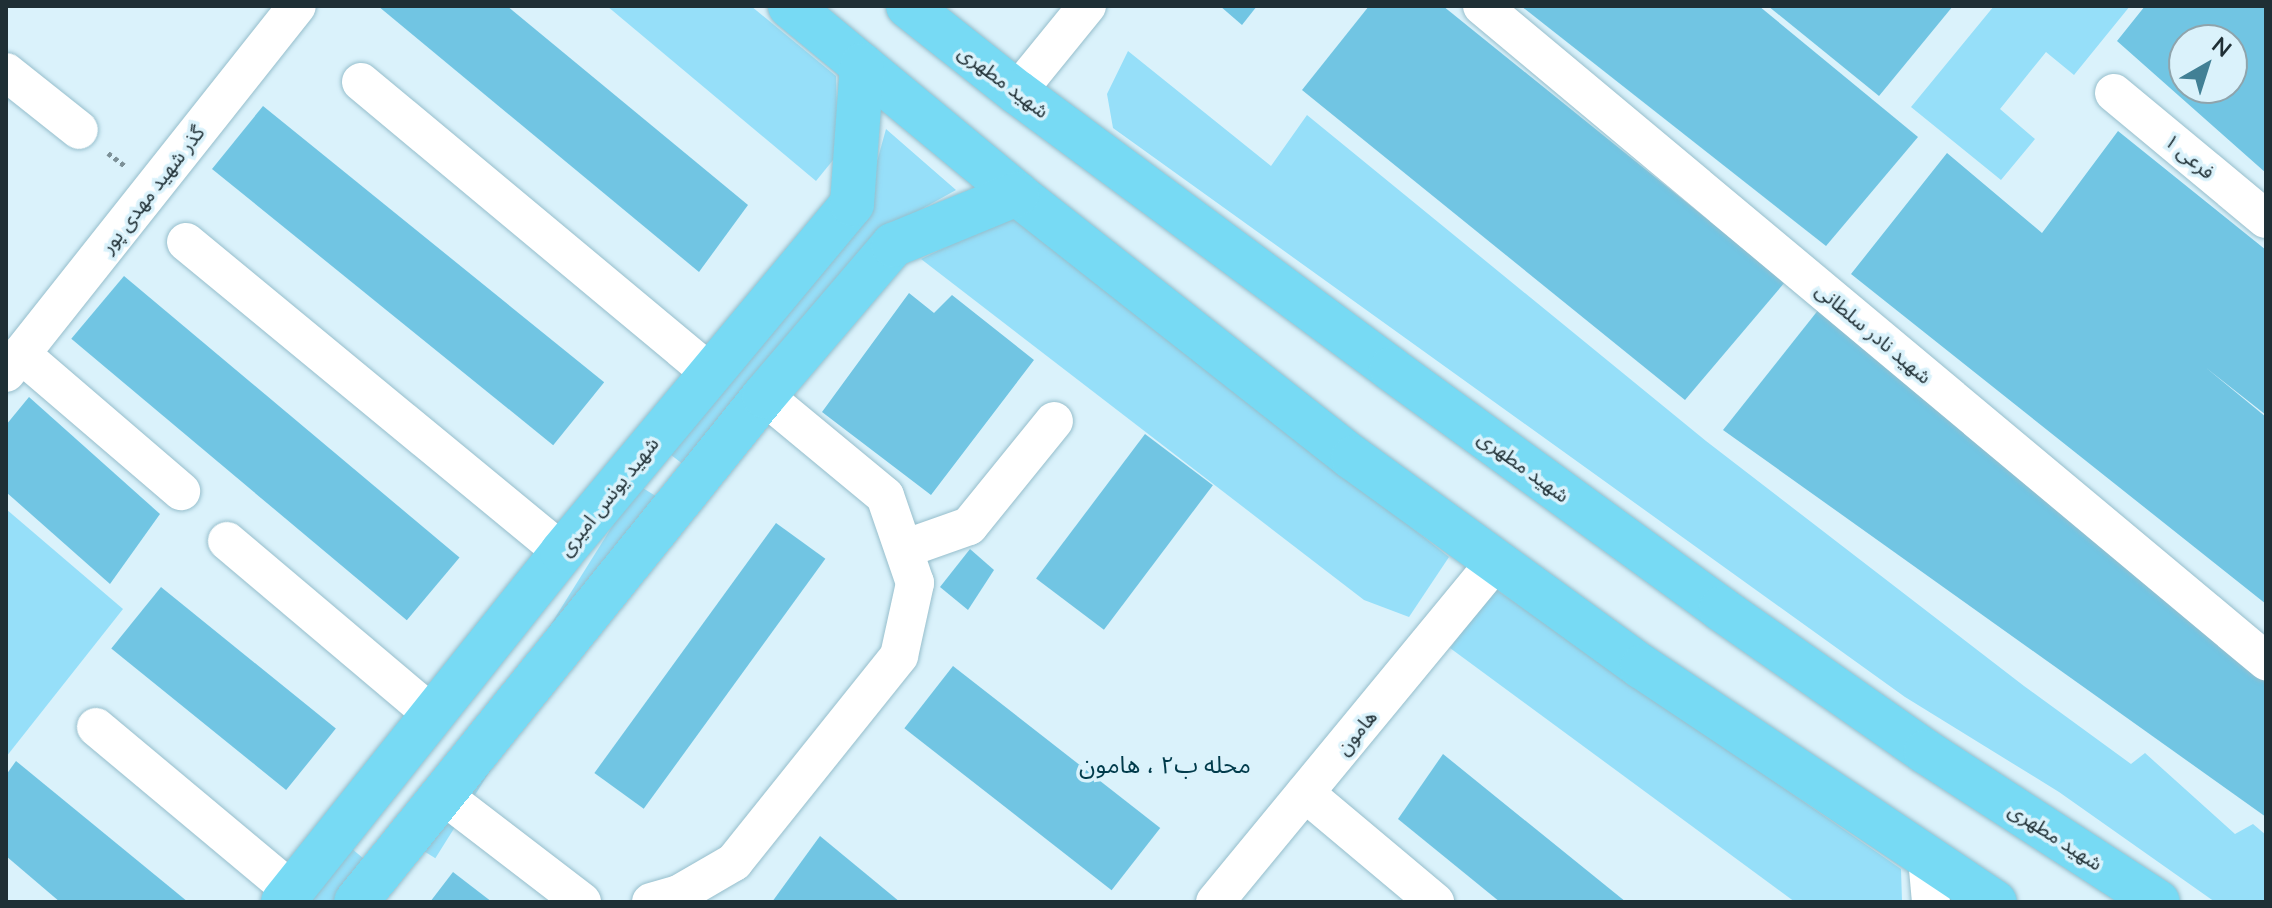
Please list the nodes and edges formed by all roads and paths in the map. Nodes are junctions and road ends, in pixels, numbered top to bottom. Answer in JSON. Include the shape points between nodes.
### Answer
{"nodes":[{"id":1,"x":297,"y":6,"type":"edge"},
{"id":2,"x":790,"y":6,"type":"edge"},
{"id":3,"x":908,"y":6,"type":"edge"},
{"id":4,"x":1087,"y":6,"type":"edge"},
{"id":5,"x":1482,"y":6,"type":"edge"},
{"id":6,"x":862,"y":65,"type":"junction"},
{"id":7,"x":6,"y":72,"type":"edge"},
{"id":8,"x":361,"y":82,"type":"dead end"},
{"id":9,"x":1017,"y":92,"type":"junction"},
{"id":10,"x":2114,"y":93,"type":"dead end"},
{"id":11,"x":79,"y":130,"type":"joint"},
{"id":12,"x":152,"y":188,"type":"junction"},
{"id":13,"x":1017,"y":194,"type":"junction"},
{"id":14,"x":2266,"y":219,"type":"edge"},
{"id":15,"x":186,"y":242,"type":"dead end"},
{"id":16,"x":14,"y":363,"type":"edge"},
{"id":17,"x":710,"y":373,"type":"junction"},
{"id":18,"x":764,"y":396,"type":"junction"},
{"id":19,"x":1054,"y":421,"type":"dead end"},
{"id":20,"x":640,"y":458,"type":"junction"},
{"id":21,"x":181,"y":491,"type":"dead end"},
{"id":22,"x":682,"y":497,"type":"junction"},
{"id":23,"x":227,"y":541,"type":"dead end"},
{"id":24,"x":904,"y":549,"type":"junction"},
{"id":25,"x":562,"y":552,"type":"junction"},
{"id":26,"x":1496,"y":561,"type":"junction"},
{"id":27,"x":2266,"y":661,"type":"edge"},
{"id":28,"x":433,"y":715,"type":"junction"},
{"id":29,"x":96,"y":727,"type":"dead end"},
{"id":30,"x":1305,"y":793,"type":"junction"},
{"id":31,"x":444,"y":796,"type":"junction"},
{"id":32,"x":348,"y":820,"type":"junction"},
{"id":33,"x":1927,"y":858,"type":"junction"},
{"id":34,"x":391,"y":860,"type":"junction"},
{"id":35,"x":287,"y":896,"type":"edge"},
{"id":36,"x":356,"y":902,"type":"edge"},
{"id":37,"x":582,"y":902,"type":"edge"},
{"id":38,"x":651,"y":902,"type":"edge"},
{"id":39,"x":1215,"y":902,"type":"edge"},
{"id":40,"x":1435,"y":902,"type":"edge"},
{"id":41,"x":1931,"y":902,"type":"edge"},
{"id":42,"x":1995,"y":902,"type":"edge"},
{"id":43,"x":2158,"y":902,"type":"edge"}],
"edges":[{"from":1,"to":12,"type":"street","name":"گذر شهید مهدی پور"},
{"from":2,"to":6,"type":"main road"},
{"from":3,"to":9,"type":"main road","name":"شهید مطهری"},
{"from":4,"to":9,"type":"street"},
{"from":5,"to":27,"type":"street","name":"شهید نادر سلطانی"},
{"from":6,"to":13,"type":"main road"},
{"from":6,"to":17,"type":"main road","name":"شهید یونس امیری","via":[[852,204]]},
{"from":7,"to":11,"type":"street"},
{"from":8,"to":17,"type":"street"},
{"from":9,"to":43,"type":"main road","name":"شهید مطهری","via":[[1721,609],[1926,752]]},
{"from":10,"to":14,"type":"street","name":"فرعی ۱"},
{"from":11,"to":12,"type":"path"},
{"from":12,"to":16,"type":"street","name":"گذر شهید مهدی پور"},
{"from":13,"to":18,"type":"main road","via":[[893,245]]},
{"from":13,"to":26,"type":"main road","via":[[1353,458]]},
{"from":15,"to":25,"type":"street"},
{"from":16,"to":21,"type":"street"},
{"from":17,"to":20,"type":"main road","name":"شهید یونس امیری"},
{"from":18,"to":22,"type":"main road"},
{"from":18,"to":24,"type":"street","via":[[885,496]]},
{"from":19,"to":24,"type":"street","via":[[969,526]]},
{"from":20,"to":22,"type":"main road"},
{"from":20,"to":25,"type":"main road","name":"شهید یونس امیری"},
{"from":22,"to":31,"type":"main road"},
{"from":23,"to":28,"type":"street"},
{"from":24,"to":38,"type":"street","via":[[915,583],[899,656],[734,862],[679,894]]},
{"from":25,"to":28,"type":"main road","name":"شهید یونس امیری"},
{"from":26,"to":30,"type":"street","name":"هامون"},
{"from":26,"to":33,"type":"main road","via":[[1642,667]]},
{"from":28,"to":32,"type":"main road","name":"شهید یونس امیری"},
{"from":29,"to":35,"type":"street"},
{"from":30,"to":39,"type":"street","name":"هامون"},
{"from":30,"to":40,"type":"street"},
{"from":31,"to":34,"type":"main road"},
{"from":31,"to":37,"type":"street"},
{"from":32,"to":34,"type":"main road"},
{"from":32,"to":35,"type":"main road","name":"شهید یونس امیری"},
{"from":33,"to":41,"type":"street"},
{"from":33,"to":42,"type":"main road"},
{"from":34,"to":36,"type":"main road"}]}
